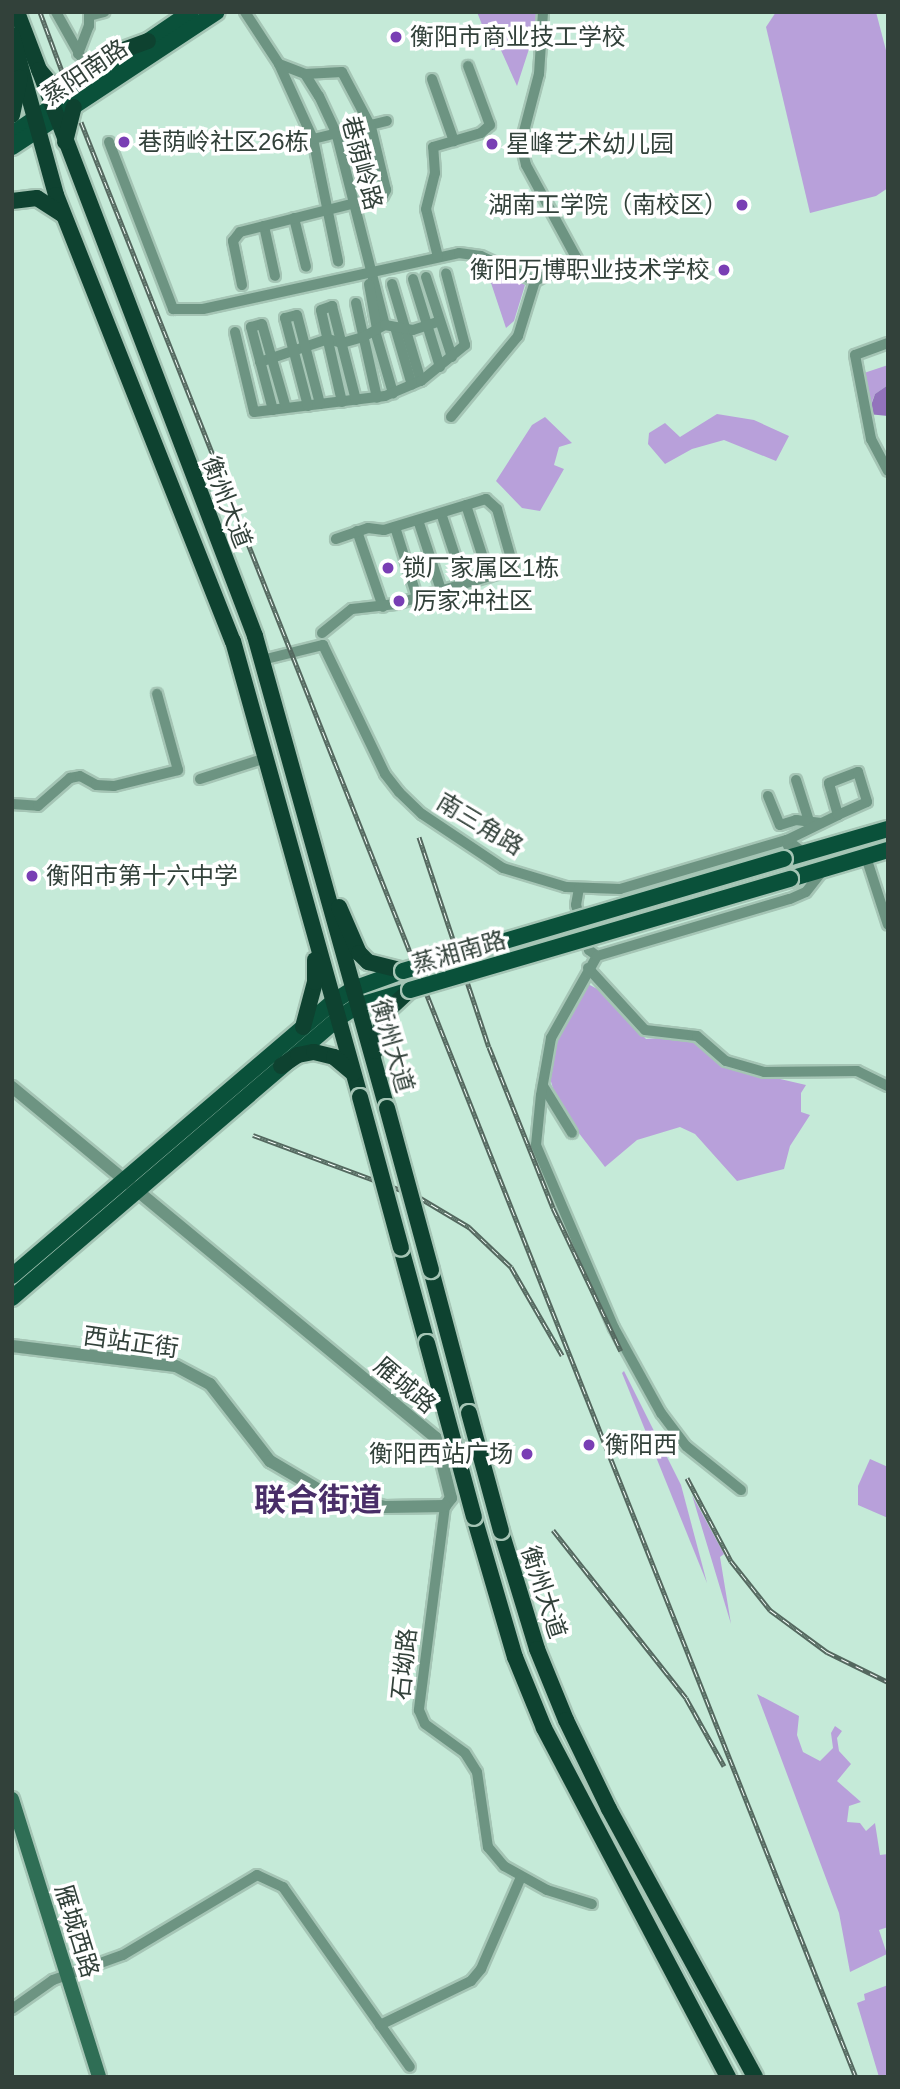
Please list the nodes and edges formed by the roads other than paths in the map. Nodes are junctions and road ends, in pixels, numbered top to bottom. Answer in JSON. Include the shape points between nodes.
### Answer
{"nodes":[{"id":1,"x":17,"y":12,"type":"edge"},
{"id":2,"x":56,"y":12,"type":"edge"},
{"id":3,"x":104,"y":12,"type":"edge"},
{"id":4,"x":217,"y":12,"type":"edge"},
{"id":5,"x":245,"y":12,"type":"edge"},
{"id":6,"x":543,"y":12,"type":"edge"},
{"id":7,"x":89,"y":14,"type":"edge"},
{"id":8,"x":187,"y":20,"type":"edge"},
{"id":9,"x":12,"y":35,"type":"edge"},
{"id":10,"x":148,"y":41,"type":"junction"},
{"id":11,"x":78,"y":54,"type":"junction"},
{"id":12,"x":279,"y":64,"type":"junction"},
{"id":13,"x":29,"y":65,"type":"junction"},
{"id":14,"x":468,"y":66,"type":"dead end"},
{"id":15,"x":89,"y":71,"type":"junction"},
{"id":16,"x":304,"y":74,"type":"junction"},
{"id":17,"x":432,"y":79,"type":"dead end"},
{"id":18,"x":74,"y":107,"type":"junction"},
{"id":19,"x":52,"y":114,"type":"junction"},
{"id":20,"x":12,"y":115,"type":"edge"},
{"id":21,"x":387,"y":121,"type":"dead end"},
{"id":22,"x":34,"y":125,"type":"junction"},
{"id":23,"x":371,"y":127,"type":"junction"},
{"id":24,"x":336,"y":132,"type":"junction"},
{"id":25,"x":12,"y":134,"type":"edge"},
{"id":26,"x":313,"y":139,"type":"junction"},
{"id":27,"x":454,"y":141,"type":"junction"},
{"id":28,"x":109,"y":142,"type":"dead end"},
{"id":29,"x":12,"y":147,"type":"edge"},
{"id":30,"x":65,"y":148,"type":"junction"},
{"id":31,"x":352,"y":203,"type":"junction"},
{"id":32,"x":14,"y":205,"type":"edge"},
{"id":33,"x":328,"y":209,"type":"junction"},
{"id":34,"x":64,"y":216,"type":"junction"},
{"id":35,"x":295,"y":218,"type":"junction"},
{"id":36,"x":264,"y":226,"type":"junction"},
{"id":37,"x":438,"y":257,"type":"junction"},
{"id":38,"x":338,"y":261,"type":"dead end"},
{"id":39,"x":306,"y":267,"type":"dead end"},
{"id":40,"x":369,"y":273,"type":"junction"},
{"id":41,"x":446,"y":273,"type":"dead end"},
{"id":42,"x":275,"y":276,"type":"dead end"},
{"id":43,"x":426,"y":277,"type":"dead end"},
{"id":44,"x":413,"y":279,"type":"dead end"},
{"id":45,"x":535,"y":281,"type":"junction"},
{"id":46,"x":392,"y":284,"type":"dead end"},
{"id":47,"x":243,"y":285,"type":"dead end"},
{"id":48,"x":356,"y":303,"type":"dead end"},
{"id":49,"x":440,"y":321,"type":"junction"},
{"id":50,"x":427,"y":326,"type":"junction"},
{"id":51,"x":388,"y":328,"type":"junction"},
{"id":52,"x":235,"y":332,"type":"dead end"},
{"id":53,"x":363,"y":337,"type":"junction"},
{"id":54,"x":328,"y":339,"type":"junction"},
{"id":55,"x":342,"y":343,"type":"junction"},
{"id":56,"x":888,"y":343,"type":"edge"},
{"id":57,"x":306,"y":346,"type":"junction"},
{"id":58,"x":144,"y":350,"type":"junction"},
{"id":59,"x":294,"y":352,"type":"junction"},
{"id":60,"x":452,"y":357,"type":"junction"},
{"id":61,"x":120,"y":358,"type":"junction"},
{"id":62,"x":272,"y":359,"type":"junction"},
{"id":63,"x":260,"y":362,"type":"junction"},
{"id":64,"x":440,"y":367,"type":"junction"},
{"id":65,"x":416,"y":383,"type":"junction"},
{"id":66,"x":393,"y":393,"type":"junction"},
{"id":67,"x":377,"y":398,"type":"junction"},
{"id":68,"x":356,"y":400,"type":"junction"},
{"id":69,"x":342,"y":402,"type":"junction"},
{"id":70,"x":320,"y":404,"type":"junction"},
{"id":71,"x":308,"y":406,"type":"junction"},
{"id":72,"x":286,"y":408,"type":"junction"},
{"id":73,"x":273,"y":410,"type":"junction"},
{"id":74,"x":452,"y":417,"type":"dead end"},
{"id":75,"x":886,"y":466,"type":"edge"},
{"id":76,"x":466,"y":505,"type":"junction"},
{"id":77,"x":441,"y":513,"type":"junction"},
{"id":78,"x":418,"y":520,"type":"junction"},
{"id":79,"x":395,"y":527,"type":"junction"},
{"id":80,"x":357,"y":531,"type":"junction"},
{"id":81,"x":336,"y":539,"type":"dead end"},
{"id":82,"x":489,"y":576,"type":"junction"},
{"id":83,"x":464,"y":583,"type":"junction"},
{"id":84,"x":441,"y":590,"type":"junction"},
{"id":85,"x":417,"y":597,"type":"junction"},
{"id":86,"x":383,"y":607,"type":"junction"},
{"id":87,"x":321,"y":633,"type":"dead end"},
{"id":88,"x":262,"y":660,"type":"junction"},
{"id":89,"x":157,"y":694,"type":"dead end"},
{"id":90,"x":266,"y":758,"type":"junction"},
{"id":91,"x":200,"y":779,"type":"dead end"},
{"id":92,"x":796,"y":780,"type":"dead end"},
{"id":93,"x":768,"y":796,"type":"dead end"},
{"id":94,"x":12,"y":804,"type":"edge"},
{"id":95,"x":838,"y":815,"type":"junction"},
{"id":96,"x":810,"y":821,"type":"junction"},
{"id":97,"x":821,"y":824,"type":"junction"},
{"id":98,"x":888,"y":829,"type":"edge"},
{"id":99,"x":786,"y":840,"type":"junction"},
{"id":100,"x":315,"y":850,"type":"junction"},
{"id":101,"x":888,"y":850,"type":"edge"},
{"id":102,"x":804,"y":853,"type":"junction"},
{"id":103,"x":866,"y":857,"type":"junction"},
{"id":104,"x":785,"y":859,"type":"junction"},
{"id":105,"x":824,"y":869,"type":"junction"},
{"id":106,"x":790,"y":879,"type":"junction"},
{"id":107,"x":579,"y":888,"type":"junction"},
{"id":108,"x":806,"y":892,"type":"junction"},
{"id":109,"x":327,"y":895,"type":"junction"},
{"id":110,"x":305,"y":901,"type":"junction"},
{"id":111,"x":888,"y":925,"type":"edge"},
{"id":112,"x":314,"y":933,"type":"junction"},
{"id":113,"x":353,"y":939,"type":"junction"},
{"id":114,"x":597,"y":956,"type":"junction"},
{"id":115,"x":347,"y":968,"type":"junction"},
{"id":116,"x":589,"y":968,"type":"junction"},
{"id":117,"x":402,"y":971,"type":"junction"},
{"id":118,"x":353,"y":989,"type":"junction"},
{"id":119,"x":410,"y":990,"type":"junction"},
{"id":120,"x":332,"y":1002,"type":"junction"},
{"id":121,"x":357,"y":1006,"type":"junction"},
{"id":122,"x":337,"y":1019,"type":"junction"},
{"id":123,"x":303,"y":1027,"type":"junction"},
{"id":124,"x":281,"y":1066,"type":"junction"},
{"id":125,"x":375,"y":1067,"type":"junction"},
{"id":126,"x":354,"y":1075,"type":"junction"},
{"id":127,"x":543,"y":1086,"type":"junction"},
{"id":128,"x":888,"y":1086,"type":"edge"},
{"id":129,"x":12,"y":1087,"type":"edge"},
{"id":130,"x":12,"y":1093,"type":"edge"},
{"id":131,"x":572,"y":1133,"type":"dead end"},
{"id":132,"x":122,"y":1180,"type":"junction"},
{"id":133,"x":135,"y":1191,"type":"junction"},
{"id":134,"x":12,"y":1276,"type":"edge"},
{"id":135,"x":12,"y":1298,"type":"edge"},
{"id":136,"x":12,"y":1346,"type":"edge"},
{"id":137,"x":436,"y":1441,"type":"junction"},
{"id":138,"x":496,"y":1458,"type":"dead end"},
{"id":139,"x":741,"y":1490,"type":"dead end"},
{"id":140,"x":445,"y":1506,"type":"junction"},
{"id":141,"x":537,"y":1649,"type":"junction"},
{"id":142,"x":515,"y":1657,"type":"junction"},
{"id":143,"x":566,"y":1720,"type":"junction"},
{"id":144,"x":544,"y":1728,"type":"junction"},
{"id":145,"x":12,"y":1799,"type":"edge"},
{"id":146,"x":12,"y":1818,"type":"edge"},
{"id":147,"x":522,"y":1877,"type":"junction"},
{"id":148,"x":592,"y":1904,"type":"dead end"},
{"id":149,"x":65,"y":1977,"type":"junction"},
{"id":150,"x":12,"y":2009,"type":"edge"},
{"id":151,"x":380,"y":2025,"type":"junction"},
{"id":152,"x":410,"y":2067,"type":"dead end"},
{"id":153,"x":93,"y":2077,"type":"edge"},
{"id":154,"x":99,"y":2077,"type":"edge"},
{"id":155,"x":728,"y":2077,"type":"edge"},
{"id":156,"x":755,"y":2077,"type":"edge"}],
"edges":[{"from":1,"to":13,"type":"highway","name":"衡州大道"},
{"from":2,"to":11,"type":"street"},
{"from":3,"to":7,"type":"street"},
{"from":4,"to":8,"type":"main road","name":"蒸阳南路"},
{"from":5,"to":12,"type":"street"},
{"from":6,"to":45,"type":"street","via":[[539,74],[520,143],[526,165],[577,259]]},
{"from":7,"to":11,"type":"street"},
{"from":8,"to":10,"type":"main road","name":"蒸阳南路"},
{"from":8,"to":18,"type":"main road","name":"蒸阳南路"},
{"from":9,"to":13,"type":"highway","name":"衡州大道"},
{"from":10,"to":15,"type":"highway","via":[[115,53]]},
{"from":10,"to":19,"type":"main road","name":"蒸阳南路"},
{"from":11,"to":15,"type":"street"},
{"from":12,"to":16,"type":"street"},
{"from":12,"to":26,"type":"street"},
{"from":13,"to":15,"type":"highway","via":[[61,86]]},
{"from":13,"to":19,"type":"highway","name":"衡州大道"},
{"from":13,"to":20,"type":"highway"},
{"from":13,"to":22,"type":"highway","name":"衡州大道"},
{"from":14,"to":27,"type":"street","via":[[490,125]]},
{"from":16,"to":23,"type":"street","via":[[342,72]]},
{"from":16,"to":24,"type":"street","name":"巷荫岭路"},
{"from":17,"to":27,"type":"street"},
{"from":18,"to":19,"type":"main road","name":"蒸阳南路"},
{"from":18,"to":30,"type":"highway"},
{"from":19,"to":22,"type":"main road","name":"蒸阳南路"},
{"from":19,"to":30,"type":"highway","name":"衡州大道"},
{"from":21,"to":23,"type":"street"},
{"from":22,"to":25,"type":"main road","name":"蒸阳南路"},
{"from":22,"to":29,"type":"main road","name":"蒸阳南路"},
{"from":22,"to":34,"type":"highway","name":"衡州大道"},
{"from":23,"to":24,"type":"street"},
{"from":23,"to":31,"type":"street","via":[[386,191],[383,196]]},
{"from":24,"to":26,"type":"street"},
{"from":24,"to":31,"type":"street","name":"巷荫岭路"},
{"from":26,"to":33,"type":"street"},
{"from":27,"to":37,"type":"street","via":[[433,147],[435,173],[425,201]]},
{"from":28,"to":40,"type":"street","via":[[173,309],[203,309]]},
{"from":30,"to":58,"type":"highway","name":"衡州大道"},
{"from":31,"to":33,"type":"street"},
{"from":31,"to":40,"type":"street","name":"巷荫岭路"},
{"from":32,"to":34,"type":"highway","via":[[37,198]]},
{"from":33,"to":35,"type":"street"},
{"from":33,"to":38,"type":"street"},
{"from":34,"to":61,"type":"highway","name":"衡州大道"},
{"from":35,"to":36,"type":"street"},
{"from":35,"to":39,"type":"street"},
{"from":36,"to":42,"type":"street"},
{"from":36,"to":47,"type":"street","via":[[240,232],[233,241]]},
{"from":37,"to":40,"type":"street"},
{"from":37,"to":45,"type":"street","via":[[459,253],[481,256]]},
{"from":40,"to":51,"type":"street","name":"巷荫岭路"},
{"from":41,"to":60,"type":"street","via":[[466,338]]},
{"from":43,"to":49,"type":"street"},
{"from":44,"to":50,"type":"street"},
{"from":45,"to":74,"type":"street","via":[[518,336]]},
{"from":46,"to":51,"type":"street"},
{"from":48,"to":53,"type":"street"},
{"from":49,"to":50,"type":"street"},
{"from":49,"to":60,"type":"street"},
{"from":50,"to":51,"type":"street"},
{"from":50,"to":64,"type":"street"},
{"from":51,"to":53,"type":"street"},
{"from":51,"to":65,"type":"street"},
{"from":51,"to":66,"type":"street"},
{"from":52,"to":73,"type":"street","via":[[254,412]]},
{"from":53,"to":55,"type":"street"},
{"from":53,"to":67,"type":"street"},
{"from":54,"to":55,"type":"street"},
{"from":54,"to":55,"type":"street","via":[[321,310],[332,306]]},
{"from":54,"to":57,"type":"street"},
{"from":54,"to":69,"type":"street"},
{"from":55,"to":68,"type":"street"},
{"from":56,"to":75,"type":"street","via":[[855,355],[871,439]]},
{"from":57,"to":59,"type":"street"},
{"from":57,"to":59,"type":"street","via":[[297,314],[285,318]]},
{"from":57,"to":70,"type":"street"},
{"from":58,"to":61,"type":"highway","via":[[122,334]]},
{"from":58,"to":88,"type":"highway","name":"衡州大道"},
{"from":59,"to":62,"type":"street"},
{"from":59,"to":71,"type":"street"},
{"from":60,"to":64,"type":"street"},
{"from":61,"to":90,"type":"highway","name":"衡州大道","via":[[233,641]]},
{"from":62,"to":63,"type":"street"},
{"from":62,"to":63,"type":"street","via":[[262,324],[251,327]]},
{"from":62,"to":72,"type":"street"},
{"from":63,"to":73,"type":"street"},
{"from":64,"to":65,"type":"street"},
{"from":65,"to":66,"type":"street"},
{"from":66,"to":67,"type":"street"},
{"from":67,"to":68,"type":"street"},
{"from":68,"to":69,"type":"street"},
{"from":69,"to":70,"type":"street"},
{"from":70,"to":71,"type":"street"},
{"from":71,"to":72,"type":"street"},
{"from":72,"to":73,"type":"street"},
{"from":76,"to":77,"type":"street"},
{"from":76,"to":82,"type":"street"},
{"from":76,"to":82,"type":"street","via":[[486,499],[497,509],[514,569]]},
{"from":77,"to":78,"type":"street"},
{"from":77,"to":83,"type":"street"},
{"from":78,"to":79,"type":"street"},
{"from":78,"to":84,"type":"street"},
{"from":79,"to":80,"type":"street"},
{"from":79,"to":85,"type":"street"},
{"from":80,"to":81,"type":"street"},
{"from":80,"to":86,"type":"street"},
{"from":82,"to":83,"type":"street"},
{"from":83,"to":84,"type":"street"},
{"from":84,"to":85,"type":"street"},
{"from":85,"to":86,"type":"street"},
{"from":86,"to":87,"type":"street","via":[[352,609]]},
{"from":88,"to":100,"type":"highway","name":"衡州大道"},
{"from":88,"to":107,"type":"street","name":"南三角路","via":[[323,645],[398,792],[422,814],[503,868]]},
{"from":89,"to":94,"type":"street","via":[[178,770],[114,786],[96,785],[79,776],[70,778],[38,806]]},
{"from":90,"to":91,"type":"street"},
{"from":90,"to":110,"type":"highway","name":"衡州大道"},
{"from":92,"to":96,"type":"street"},
{"from":93,"to":96,"type":"street","via":[[777,823]]},
{"from":95,"to":95,"type":"street","name":"南三角路","via":[[829,783],[858,772],[867,802]]},
{"from":95,"to":97,"type":"street","name":"南三角路"},
{"from":96,"to":97,"type":"street"},
{"from":97,"to":99,"type":"street","name":"南三角路"},
{"from":98,"to":102,"type":"main road","name":"蒸湘南路"},
{"from":99,"to":102,"type":"street"},
{"from":99,"to":104,"type":"street","via":[[789,850]]},
{"from":99,"to":107,"type":"street","name":"南三角路","via":[[620,889]]},
{"from":100,"to":109,"type":"highway","name":"衡州大道"},
{"from":100,"to":113,"type":"highway"},
{"from":101,"to":103,"type":"main road","name":"蒸湘南路"},
{"from":102,"to":104,"type":"main road","name":"蒸湘南路"},
{"from":103,"to":105,"type":"main road","name":"蒸湘南路"},
{"from":103,"to":111,"type":"street"},
{"from":104,"to":117,"type":"main road","name":"蒸湘南路","bridge":true},
{"from":105,"to":106,"type":"main road","name":"蒸湘南路"},
{"from":105,"to":108,"type":"street"},
{"from":106,"to":108,"type":"street","via":[[803,883]]},
{"from":106,"to":119,"type":"main road","name":"蒸湘南路","bridge":true},
{"from":107,"to":114,"type":"street","via":[[576,905],[590,950]]},
{"from":108,"to":114,"type":"street"},
{"from":109,"to":110,"type":"highway","via":[[317,908]]},
{"from":109,"to":115,"type":"highway","name":"衡州大道"},
{"from":110,"to":112,"type":"highway","name":"衡州大道"},
{"from":112,"to":120,"type":"highway","name":"衡州大道"},
{"from":112,"to":123,"type":"highway","via":[[315,982]]},
{"from":113,"to":115,"type":"highway"},
{"from":113,"to":117,"type":"highway","via":[[368,962]]},
{"from":114,"to":116,"type":"street"},
{"from":115,"to":118,"type":"highway","name":"衡州大道"},
{"from":116,"to":127,"type":"street","via":[[551,1038]]},
{"from":116,"to":128,"type":"street","via":[[645,1030],[697,1036],[726,1061],[748,1069],[857,1072]]},
{"from":117,"to":118,"type":"main road","name":"蒸湘南路"},
{"from":118,"to":120,"type":"main road","name":"蒸湘南路"},
{"from":118,"to":121,"type":"highway","name":"衡州大道"},
{"from":119,"to":121,"type":"main road","name":"蒸湘南路"},
{"from":119,"to":125,"type":"highway","via":[[392,1004],[377,1028]]},
{"from":120,"to":122,"type":"highway","name":"衡州大道"},
{"from":120,"to":123,"type":"main road","name":"蒸湘南路"},
{"from":121,"to":122,"type":"main road","name":"蒸湘南路"},
{"from":121,"to":125,"type":"highway","name":"衡州大道"},
{"from":122,"to":124,"type":"main road","name":"蒸湘南路"},
{"from":122,"to":126,"type":"highway","name":"衡州大道"},
{"from":123,"to":132,"type":"main road","name":"蒸湘南路"},
{"from":124,"to":126,"type":"highway","via":[[314,1052],[334,1057]]},
{"from":124,"to":133,"type":"main road","name":"蒸湘南路"},
{"from":125,"to":141,"type":"highway","name":"衡州大道","bridge":true},
{"from":126,"to":142,"type":"highway","name":"衡州大道","bridge":true},
{"from":127,"to":131,"type":"street"},
{"from":127,"to":139,"type":"street","via":[[536,1145],[614,1328],[661,1413],[686,1446]]},
{"from":129,"to":132,"type":"street","name":"雁城路"},
{"from":130,"to":132,"type":"street","name":"雁城路"},
{"from":132,"to":133,"type":"street","name":"雁城路"},
{"from":132,"to":134,"type":"main road","name":"蒸湘南路"},
{"from":133,"to":135,"type":"main road","name":"蒸湘南路"},
{"from":133,"to":137,"type":"street","name":"雁城路"},
{"from":136,"to":140,"type":"street","name":"西站正街","via":[[176,1366],[210,1384],[270,1461],[321,1492],[385,1507]]},
{"from":137,"to":138,"type":"street"},
{"from":137,"to":140,"type":"street","name":"雁城路","via":[[448,1497]]},
{"from":140,"to":147,"type":"street","name":"石坳路","via":[[419,1710],[425,1724],[465,1753],[477,1772],[488,1847],[504,1866]]},
{"from":141,"to":142,"type":"highway","via":[[528,1659]]},
{"from":141,"to":143,"type":"highway","name":"衡州大道"},
{"from":142,"to":144,"type":"highway","name":"衡州大道"},
{"from":143,"to":144,"type":"highway","via":[[551,1712]]},
{"from":143,"to":156,"type":"highway","name":"衡州大道","via":[[609,1809]]},
{"from":144,"to":155,"type":"highway","name":"衡州大道"},
{"from":145,"to":149,"type":"main road","name":"雁城西路"},
{"from":146,"to":149,"type":"main road","name":"雁城西路"},
{"from":147,"to":148,"type":"street","name":"石坳路"},
{"from":147,"to":151,"type":"street","via":[[481,1969],[471,1981]]},
{"from":149,"to":150,"type":"street"},
{"from":149,"to":151,"type":"street","via":[[123,1955],[257,1875],[283,1887]]},
{"from":149,"to":153,"type":"main road","name":"雁城西路"},
{"from":149,"to":154,"type":"main road","name":"雁城西路"},
{"from":151,"to":152,"type":"street"}]}
